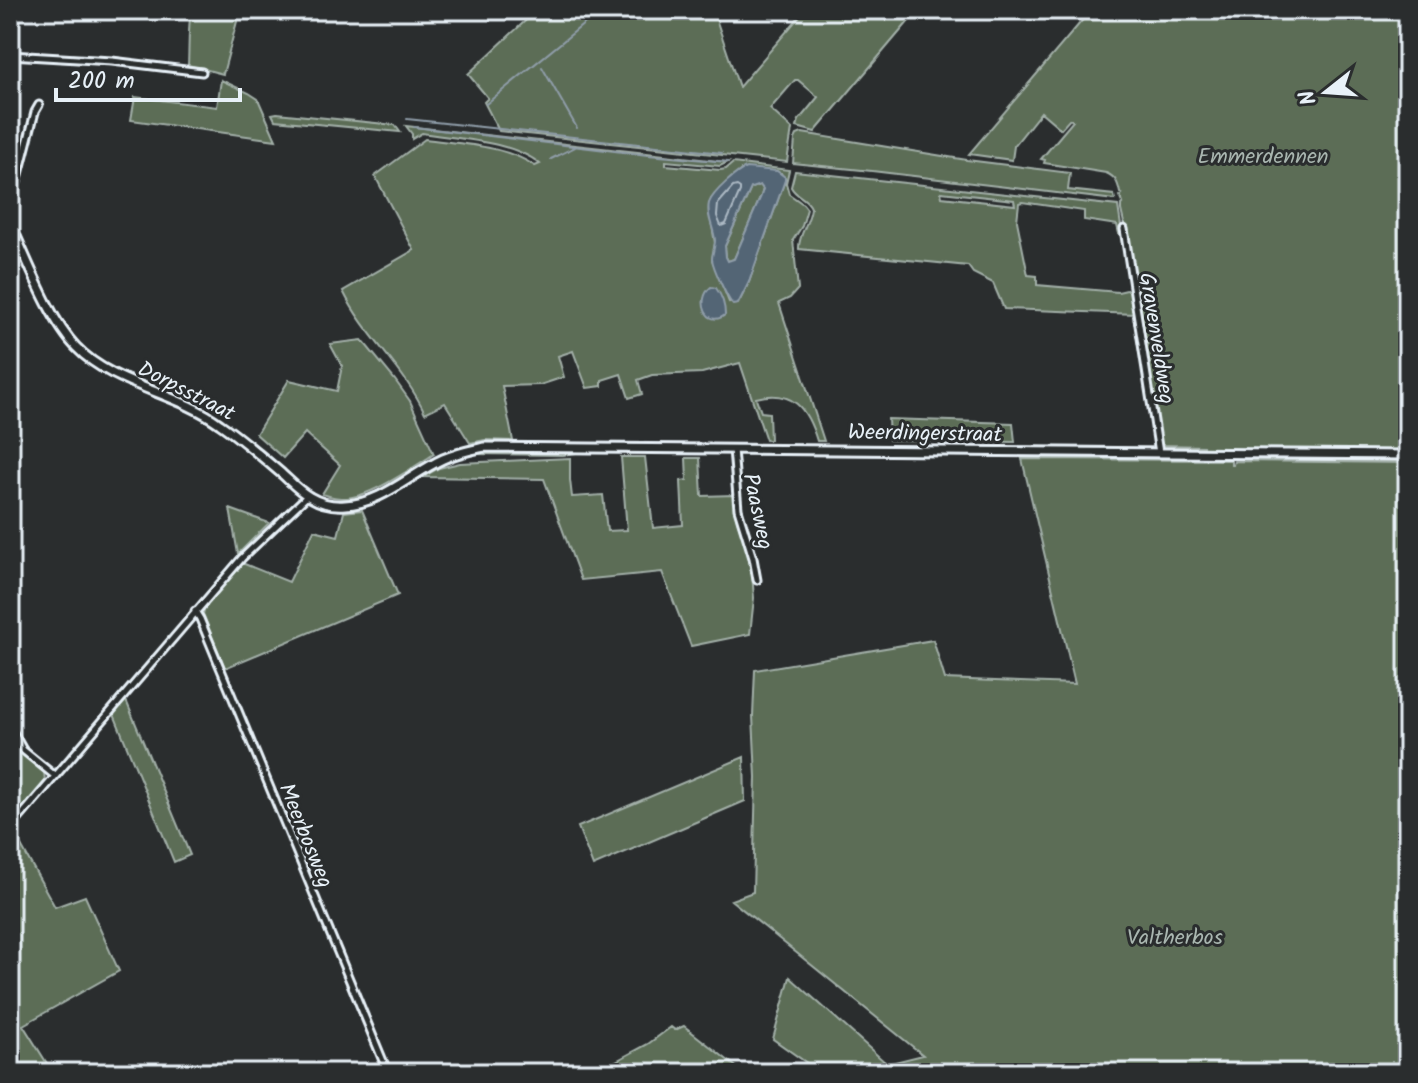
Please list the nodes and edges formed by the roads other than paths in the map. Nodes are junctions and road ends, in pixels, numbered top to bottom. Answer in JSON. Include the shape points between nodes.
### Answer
{"nodes":[{"id":1,"x":10,"y":55,"type":"edge"},
{"id":2,"x":202,"y":72,"type":"dead end"},
{"id":3,"x":39,"y":105,"type":"dead end"},
{"id":4,"x":10,"y":200,"type":"edge"},
{"id":5,"x":10,"y":223,"type":"edge"},
{"id":6,"x":1124,"y":229,"type":"dead end"},
{"id":7,"x":733,"y":449,"type":"junction"},
{"id":8,"x":1159,"y":453,"type":"junction"},
{"id":9,"x":1408,"y":455,"type":"edge"},
{"id":10,"x":444,"y":459,"type":"joint"},
{"id":11,"x":307,"y":496,"type":"junction"},
{"id":12,"x":757,"y":580,"type":"dead end"},
{"id":13,"x":195,"y":611,"type":"junction"},
{"id":14,"x":10,"y":727,"type":"edge"},
{"id":15,"x":55,"y":776,"type":"junction"},
{"id":16,"x":10,"y":829,"type":"edge"},
{"id":17,"x":388,"y":1073,"type":"edge"}],
"edges":[{"from":1,"to":2,"type":"street"},
{"from":3,"to":4,"type":"street"},
{"from":5,"to":11,"type":"main road","name":"Dorpsstraat","via":[[74,345],[106,370],[217,421]]},
{"from":6,"to":8,"type":"street","name":"Gravenveldweg"},
{"from":7,"to":8,"type":"main road","name":"Weerdingerstraat"},
{"from":7,"to":10,"type":"main road","name":"Weerdingerstraat","via":[[484,447]]},
{"from":7,"to":12,"type":"street","name":"Paasweg","via":[[738,509]]},
{"from":8,"to":9,"type":"main road","name":"Weerdingerstraat"},
{"from":10,"to":11,"type":"main road","name":"Dorpsstraat","via":[[358,503],[334,505]]},
{"from":11,"to":13,"type":"street","via":[[255,543]]},
{"from":13,"to":15,"type":"street"},
{"from":13,"to":17,"type":"street","name":"Meerbosweg"},
{"from":14,"to":15,"type":"street","via":[[23,750]]},
{"from":15,"to":16,"type":"street"}]}
